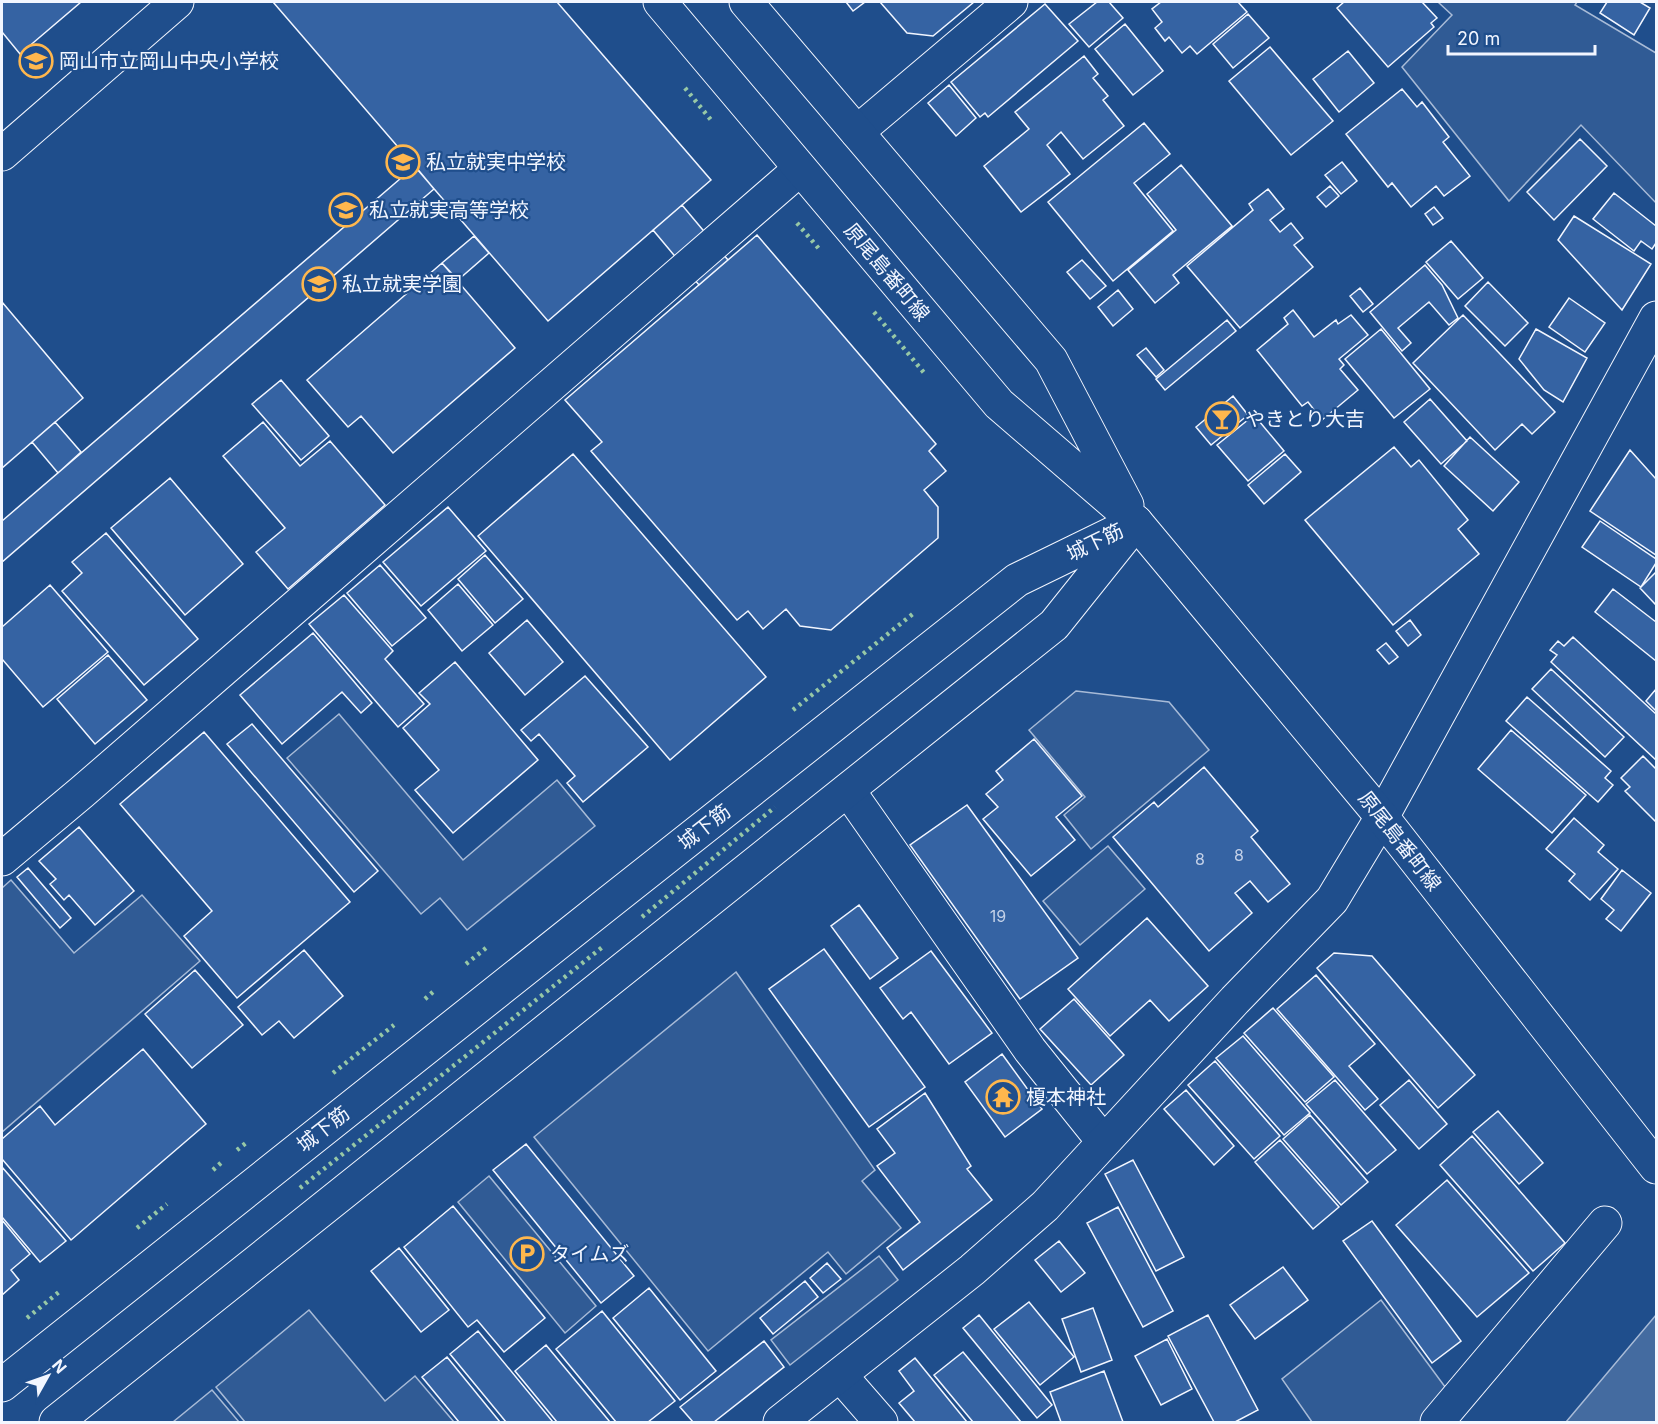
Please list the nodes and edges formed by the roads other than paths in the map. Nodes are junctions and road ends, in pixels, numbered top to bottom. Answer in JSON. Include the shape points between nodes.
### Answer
{"nodes":[{"id":1,"x":177,"y":2,"type":"edge"},
{"id":2,"x":660,"y":2,"type":"edge"},
{"id":3,"x":746,"y":2,"type":"edge"},
{"id":4,"x":1011,"y":2,"type":"edge"},
{"id":5,"x":857,"y":132,"type":"junction"},
{"id":6,"x":2,"y":154,"type":"edge"},
{"id":7,"x":800,"y":169,"type":"junction"},
{"id":8,"x":1656,"y":318,"type":"edge"},
{"id":9,"x":1136,"y":522,"type":"junction"},
{"id":10,"x":848,"y":790,"type":"junction"},
{"id":11,"x":1382,"y":817,"type":"junction"},
{"id":12,"x":2,"y":859,"type":"edge"},
{"id":13,"x":1103,"y":1141,"type":"junction"},
{"id":14,"x":1656,"y":1167,"type":"edge"},
{"id":15,"x":1605,"y":1223,"type":"dead end"},
{"id":16,"x":840,"y":1375,"type":"junction"},
{"id":17,"x":2,"y":1385,"type":"edge"},
{"id":18,"x":56,"y":1422,"type":"edge"},
{"id":19,"x":780,"y":1422,"type":"edge"},
{"id":20,"x":880,"y":1422,"type":"edge"},
{"id":21,"x":1437,"y":1422,"type":"edge"}],
"edges":[{"from":1,"to":6,"type":"street"},
{"from":2,"to":7,"type":"street","name":"原尾島番町線"},
{"from":3,"to":5,"type":"street","name":"原尾島番町線"},
{"from":4,"to":5,"type":"street"},
{"from":5,"to":9,"type":"street","name":"原尾島番町線","via":[[1051,360]]},
{"from":7,"to":9,"type":"street","name":"原尾島番町線","via":[[999,404]]},
{"from":7,"to":12,"type":"street"},
{"from":8,"to":11,"type":"street"},
{"from":9,"to":10,"type":"street","name":"城下筋","via":[[1054,625]]},
{"from":9,"to":11,"type":"street","name":"原尾島番町線"},
{"from":9,"to":17,"type":"street","name":"城下筋","via":[[1017,580]]},
{"from":10,"to":13,"type":"street","via":[[1030,1050]]},
{"from":10,"to":18,"type":"street","name":"城下筋"},
{"from":11,"to":13,"type":"street","via":[[1332,900]]},
{"from":11,"to":14,"type":"street","name":"原尾島番町線"},
{"from":13,"to":16,"type":"street","via":[[1045,1206]]},
{"from":15,"to":21,"type":"street"},
{"from":16,"to":19,"type":"street"},
{"from":16,"to":20,"type":"street"}]}
